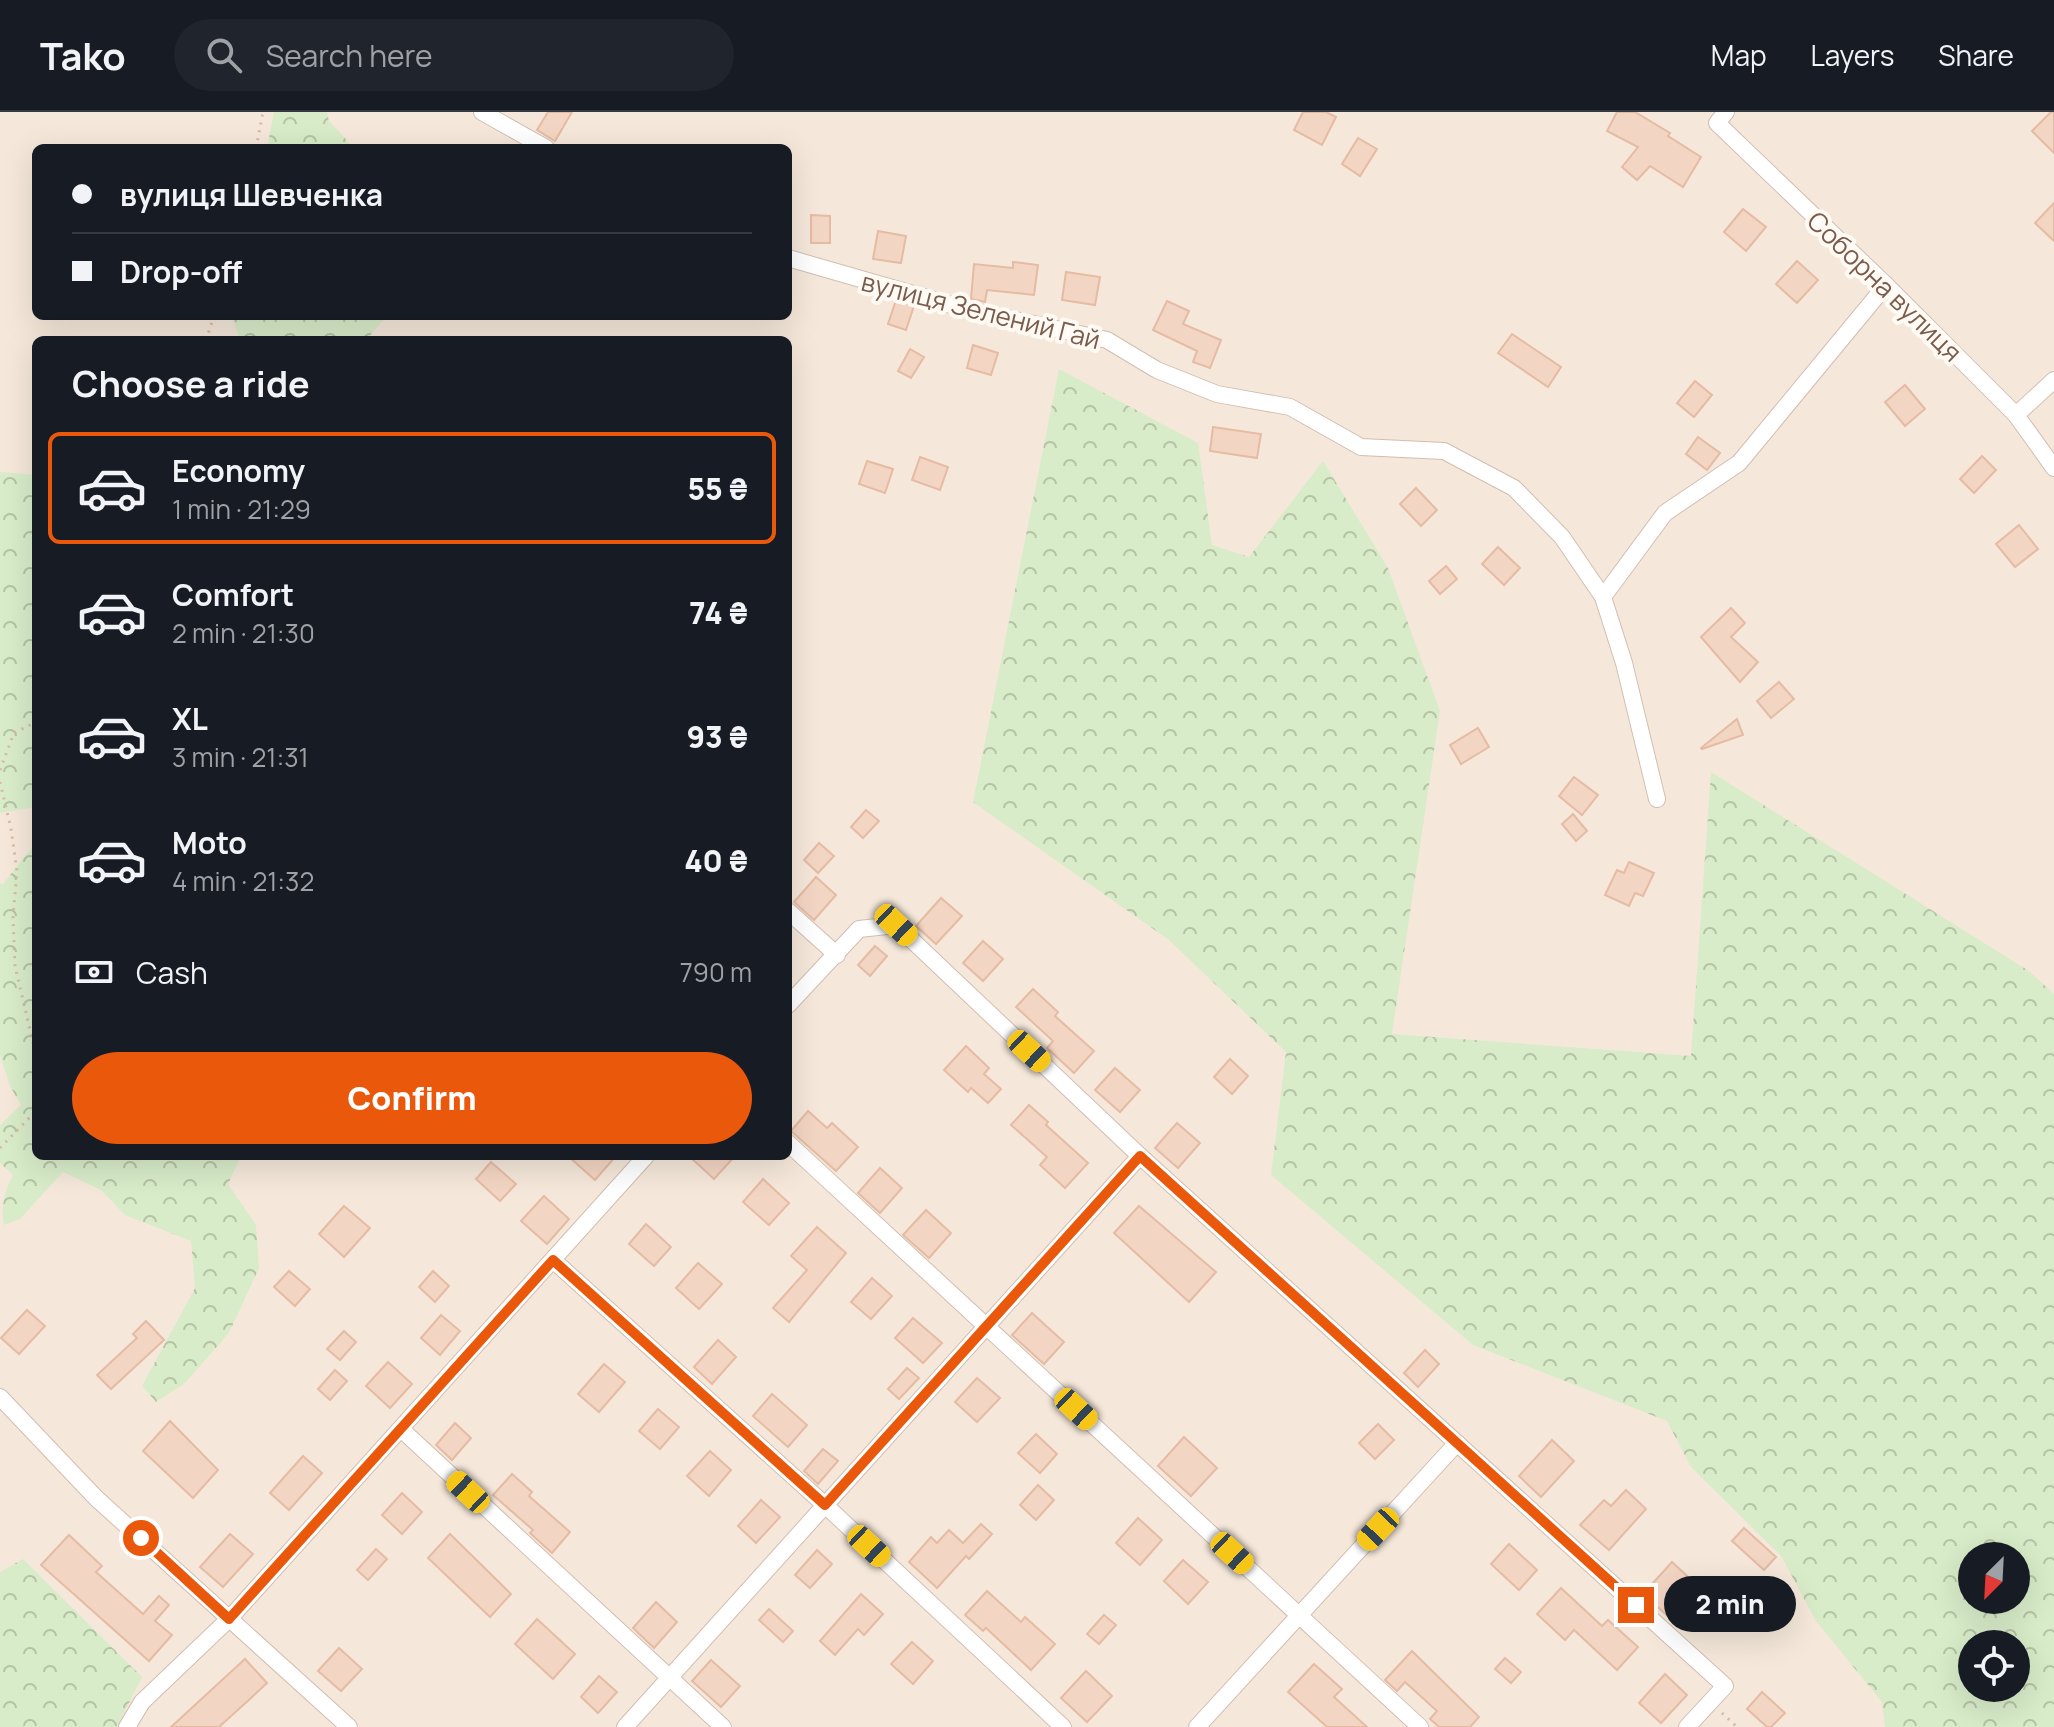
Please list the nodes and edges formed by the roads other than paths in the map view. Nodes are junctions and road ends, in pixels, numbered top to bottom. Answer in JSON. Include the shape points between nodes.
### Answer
{"nodes":[{"id":1,"x":482,"y":112,"type":"edge"},
{"id":2,"x":1726,"y":112,"type":"edge"},
{"id":3,"x":539,"y":144,"type":"edge"},
{"id":4,"x":792,"y":259,"type":"edge"},
{"id":5,"x":1886,"y":285,"type":"junction"},
{"id":6,"x":2054,"y":380,"type":"edge"},
{"id":7,"x":2016,"y":415,"type":"junction"},
{"id":8,"x":2054,"y":468,"type":"edge"},
{"id":9,"x":1603,"y":597,"type":"junction"},
{"id":10,"x":1657,"y":799,"type":"dead end"},
{"id":11,"x":792,"y":915,"type":"edge"},
{"id":12,"x":837,"y":955,"type":"junction"},
{"id":13,"x":792,"y":1001,"type":"edge"},
{"id":14,"x":792,"y":1147,"type":"edge"},
{"id":15,"x":1140,"y":1156,"type":"junction"},
{"id":16,"x":642,"y":1160,"type":"edge"},
{"id":17,"x":553,"y":1260,"type":"junction"},
{"id":18,"x":986,"y":1326,"type":"junction"},
{"id":19,"x":0,"y":1397,"type":"edge"},
{"id":20,"x":401,"y":1429,"type":"junction"},
{"id":21,"x":1457,"y":1443,"type":"junction"},
{"id":22,"x":825,"y":1505,"type":"junction"},
{"id":23,"x":1300,"y":1615,"type":"junction"},
{"id":24,"x":229,"y":1619,"type":"junction"},
{"id":25,"x":670,"y":1678,"type":"junction"},
{"id":26,"x":127,"y":1727,"type":"edge"},
{"id":27,"x":349,"y":1727,"type":"edge"},
{"id":28,"x":625,"y":1727,"type":"edge"},
{"id":29,"x":723,"y":1727,"type":"edge"},
{"id":30,"x":1063,"y":1727,"type":"edge"},
{"id":31,"x":1197,"y":1727,"type":"edge"},
{"id":32,"x":1420,"y":1727,"type":"edge"},
{"id":33,"x":1687,"y":1727,"type":"edge"}],
"edges":[{"from":1,"to":3,"type":"street"},
{"from":2,"to":5,"type":"street","name":"Соборна вулиця","via":[[1717,123]]},
{"from":4,"to":9,"type":"street","name":"вулиця Зелений Гай","via":[[965,309],[1107,340],[1157,370],[1217,394],[1290,407],[1361,447],[1444,451],[1514,488],[1562,537]]},
{"from":5,"to":7,"type":"street","name":"Соборна вулиця"},
{"from":5,"to":9,"type":"street","via":[[1739,463],[1665,513]]},
{"from":6,"to":7,"type":"street"},
{"from":7,"to":8,"type":"street","name":"Соборна вулиця"},
{"from":9,"to":10,"type":"street","name":"вулиця Зелений Гай"},
{"from":11,"to":12,"type":"street"},
{"from":12,"to":13,"type":"street"},
{"from":12,"to":15,"type":"street","via":[[859,929],[896,925]]},
{"from":14,"to":18,"type":"street"},
{"from":15,"to":18,"type":"street"},
{"from":15,"to":21,"type":"street"},
{"from":16,"to":17,"type":"street"},
{"from":17,"to":20,"type":"street"},
{"from":17,"to":22,"type":"street"},
{"from":18,"to":22,"type":"street"},
{"from":18,"to":23,"type":"street"},
{"from":19,"to":24,"type":"street","via":[[96,1498]]},
{"from":20,"to":24,"type":"street"},
{"from":20,"to":25,"type":"street"},
{"from":21,"to":23,"type":"street"},
{"from":21,"to":33,"type":"street","via":[[1725,1686]]},
{"from":22,"to":25,"type":"street"},
{"from":22,"to":30,"type":"street"},
{"from":23,"to":31,"type":"street"},
{"from":23,"to":32,"type":"street"},
{"from":24,"to":26,"type":"street","via":[[142,1702]]},
{"from":24,"to":27,"type":"street"},
{"from":25,"to":28,"type":"street"},
{"from":25,"to":29,"type":"street"}]}
